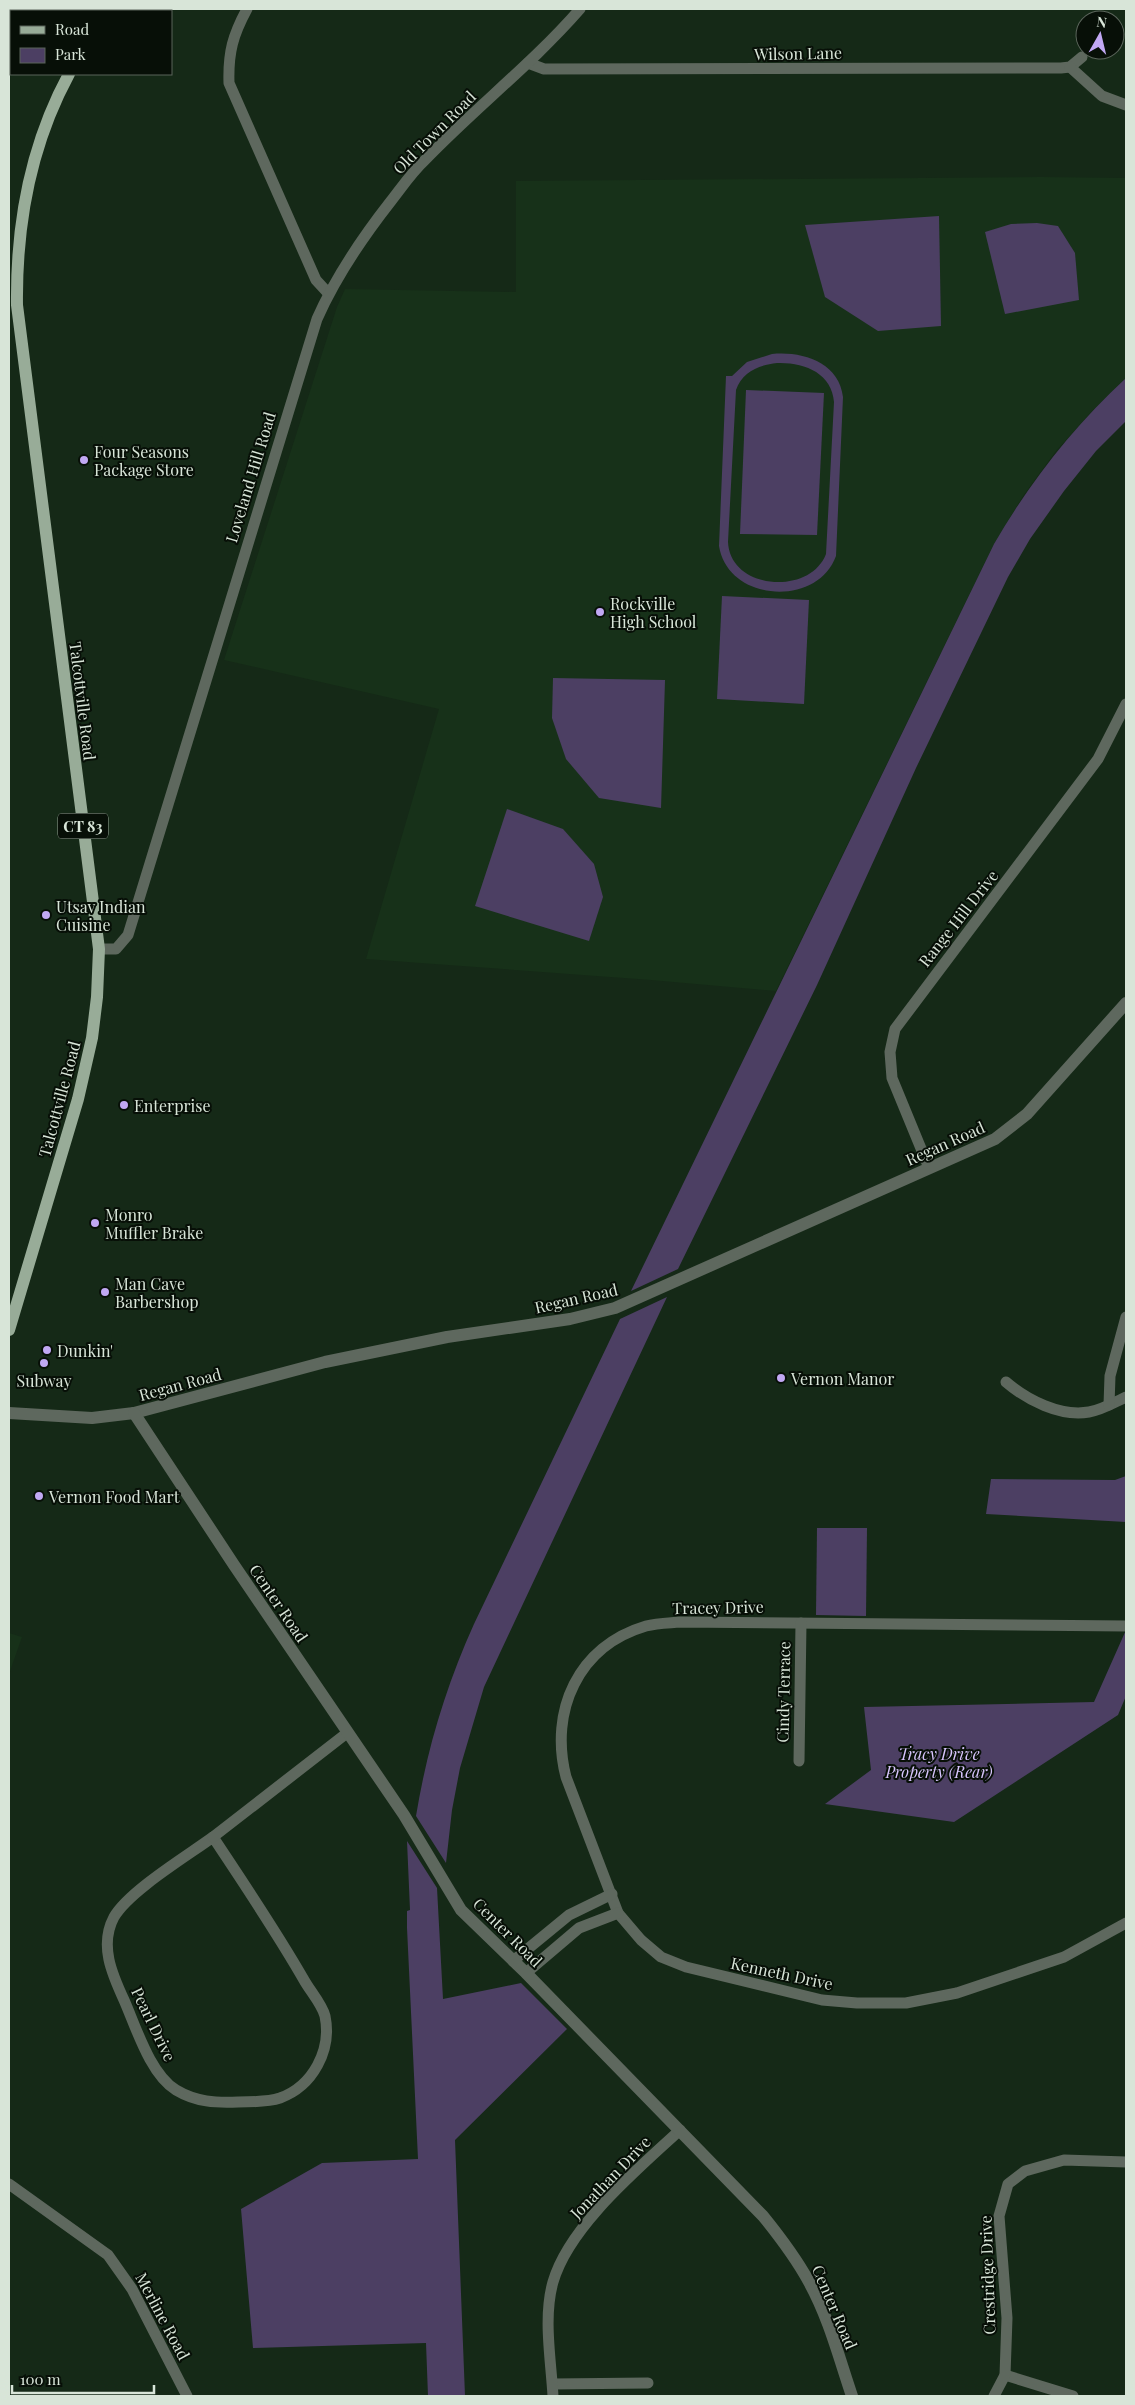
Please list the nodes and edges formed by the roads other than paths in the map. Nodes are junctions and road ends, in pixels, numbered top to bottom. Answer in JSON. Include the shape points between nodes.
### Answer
{"nodes":[{"id":1,"x":248,"y":9,"type":"edge"},
{"id":2,"x":580,"y":9,"type":"edge"},
{"id":3,"x":1078,"y":60,"type":"edge"},
{"id":4,"x":528,"y":63,"type":"junction"},
{"id":5,"x":1070,"y":67,"type":"junction"},
{"id":6,"x":68,"y":75,"type":"edge"},
{"id":7,"x":1126,"y":105,"type":"edge"},
{"id":8,"x":328,"y":293,"type":"junction"},
{"id":9,"x":1126,"y":704,"type":"edge"},
{"id":10,"x":99,"y":948,"type":"junction"},
{"id":11,"x":1126,"y":1003,"type":"edge"},
{"id":12,"x":929,"y":1168,"type":"junction"},
{"id":13,"x":1126,"y":1317,"type":"edge"},
{"id":14,"x":9,"y":1330,"type":"edge"},
{"id":15,"x":1006,"y":1382,"type":"dead end"},
{"id":16,"x":1126,"y":1397,"type":"edge"},
{"id":17,"x":1109,"y":1405,"type":"junction"},
{"id":18,"x":9,"y":1413,"type":"edge"},
{"id":19,"x":134,"y":1413,"type":"junction"},
{"id":20,"x":800,"y":1623,"type":"junction"},
{"id":21,"x":1126,"y":1626,"type":"edge"},
{"id":22,"x":347,"y":1733,"type":"junction"},
{"id":23,"x":799,"y":1761,"type":"dead end"},
{"id":24,"x":213,"y":1836,"type":"junction"},
{"id":25,"x":612,"y":1894,"type":"junction"},
{"id":26,"x":618,"y":1913,"type":"junction"},
{"id":27,"x":1126,"y":1923,"type":"edge"},
{"id":28,"x":513,"y":1961,"type":"junction"},
{"id":29,"x":526,"y":1973,"type":"junction"},
{"id":30,"x":680,"y":2130,"type":"junction"},
{"id":31,"x":1126,"y":2162,"type":"edge"},
{"id":32,"x":9,"y":2184,"type":"edge"},
{"id":33,"x":1005,"y":2376,"type":"junction"},
{"id":34,"x":648,"y":2383,"type":"dead end"},
{"id":35,"x":553,"y":2384,"type":"junction"},
{"id":36,"x":187,"y":2396,"type":"edge"},
{"id":37,"x":553,"y":2396,"type":"edge"},
{"id":38,"x":852,"y":2396,"type":"edge"},
{"id":39,"x":994,"y":2396,"type":"edge"},
{"id":40,"x":1073,"y":2396,"type":"edge"}],
"edges":[{"from":1,"to":8,"type":"street","via":[[228,57],[229,83],[316,280]]},
{"from":2,"to":4,"type":"street","name":"Old Town Road"},
{"from":3,"to":5,"type":"street"},
{"from":4,"to":5,"type":"street","name":"Wilson Lane","via":[[544,69]]},
{"from":4,"to":8,"type":"street","name":"Old Town Road","via":[[424,160],[374,223]]},
{"from":5,"to":7,"type":"street","via":[[1102,96]]},
{"from":6,"to":10,"type":"main road","name":"Talcottville Road","number":"CT 83","via":[[49,114],[31,169],[16,259],[17,305]]},
{"from":8,"to":10,"type":"street","name":"Loveland Hill Road","via":[[255,515],[128,935],[116,949]]},
{"from":9,"to":12,"type":"street","name":"Range Hill Drive","via":[[1098,759],[895,1029],[890,1052],[892,1078]]},
{"from":10,"to":14,"type":"main road","name":"Talcottville Road","number":"CT 83","via":[[92,1038],[78,1099]]},
{"from":11,"to":12,"type":"street","name":"Regan Road","via":[[1015,1125],[995,1139]]},
{"from":12,"to":19,"type":"street","name":"Regan Road","via":[[615,1308],[570,1319],[447,1337],[325,1362]]},
{"from":13,"to":17,"type":"street","via":[[1110,1376]]},
{"from":15,"to":17,"type":"street","via":[[1022,1396],[1060,1410],[1089,1412]]},
{"from":16,"to":17,"type":"street"},
{"from":18,"to":19,"type":"street","name":"Regan Road","via":[[92,1418]]},
{"from":19,"to":22,"type":"street","name":"Center Road"},
{"from":20,"to":21,"type":"street","name":"Tracey Drive"},
{"from":20,"to":23,"type":"street","name":"Cindy Terrace"},
{"from":20,"to":25,"type":"street","name":"Tracey Drive","via":[[680,1622],[647,1626],[606,1645],[577,1678],[565,1704],[560,1755]]},
{"from":22,"to":24,"type":"street","name":"Pearl Drive"},
{"from":22,"to":28,"type":"street","name":"Center Road","via":[[404,1815],[461,1910]]},
{"from":24,"to":24,"type":"street","name":"Pearl Drive","via":[[126,1900],[107,1936],[110,1965],[148,2055],[175,2090],[213,2104],[279,2098],[299,2087],[318,2068],[325,2042],[324,2015],[271,1924]]},
{"from":25,"to":26,"type":"street","name":"Tracey Drive"},
{"from":25,"to":28,"type":"street","via":[[568,1915]]},
{"from":26,"to":27,"type":"street","name":"Kenneth Drive","via":[[661,1958],[822,2000],[858,2003],[906,2003],[957,1993],[1064,1957]]},
{"from":26,"to":29,"type":"street","via":[[579,1928]]},
{"from":28,"to":29,"type":"street","name":"Center Road"},
{"from":29,"to":30,"type":"street","name":"Center Road"},
{"from":30,"to":35,"type":"street","name":"Jonathan Drive","via":[[581,2228],[566,2253],[553,2281],[549,2314]]},
{"from":30,"to":38,"type":"street","name":"Center Road","via":[[764,2216],[788,2247],[810,2283],[829,2326]]},
{"from":31,"to":33,"type":"street","name":"Crestridge Drive","via":[[1064,2160],[1025,2172],[1008,2184],[998,2216],[1007,2318]]},
{"from":32,"to":36,"type":"street","name":"Merline Road","via":[[108,2255],[132,2289]]},
{"from":33,"to":39,"type":"street","name":"Crestridge Drive"},
{"from":33,"to":40,"type":"street"},
{"from":34,"to":35,"type":"street"},
{"from":35,"to":37,"type":"street","name":"Jonathan Drive"}]}
